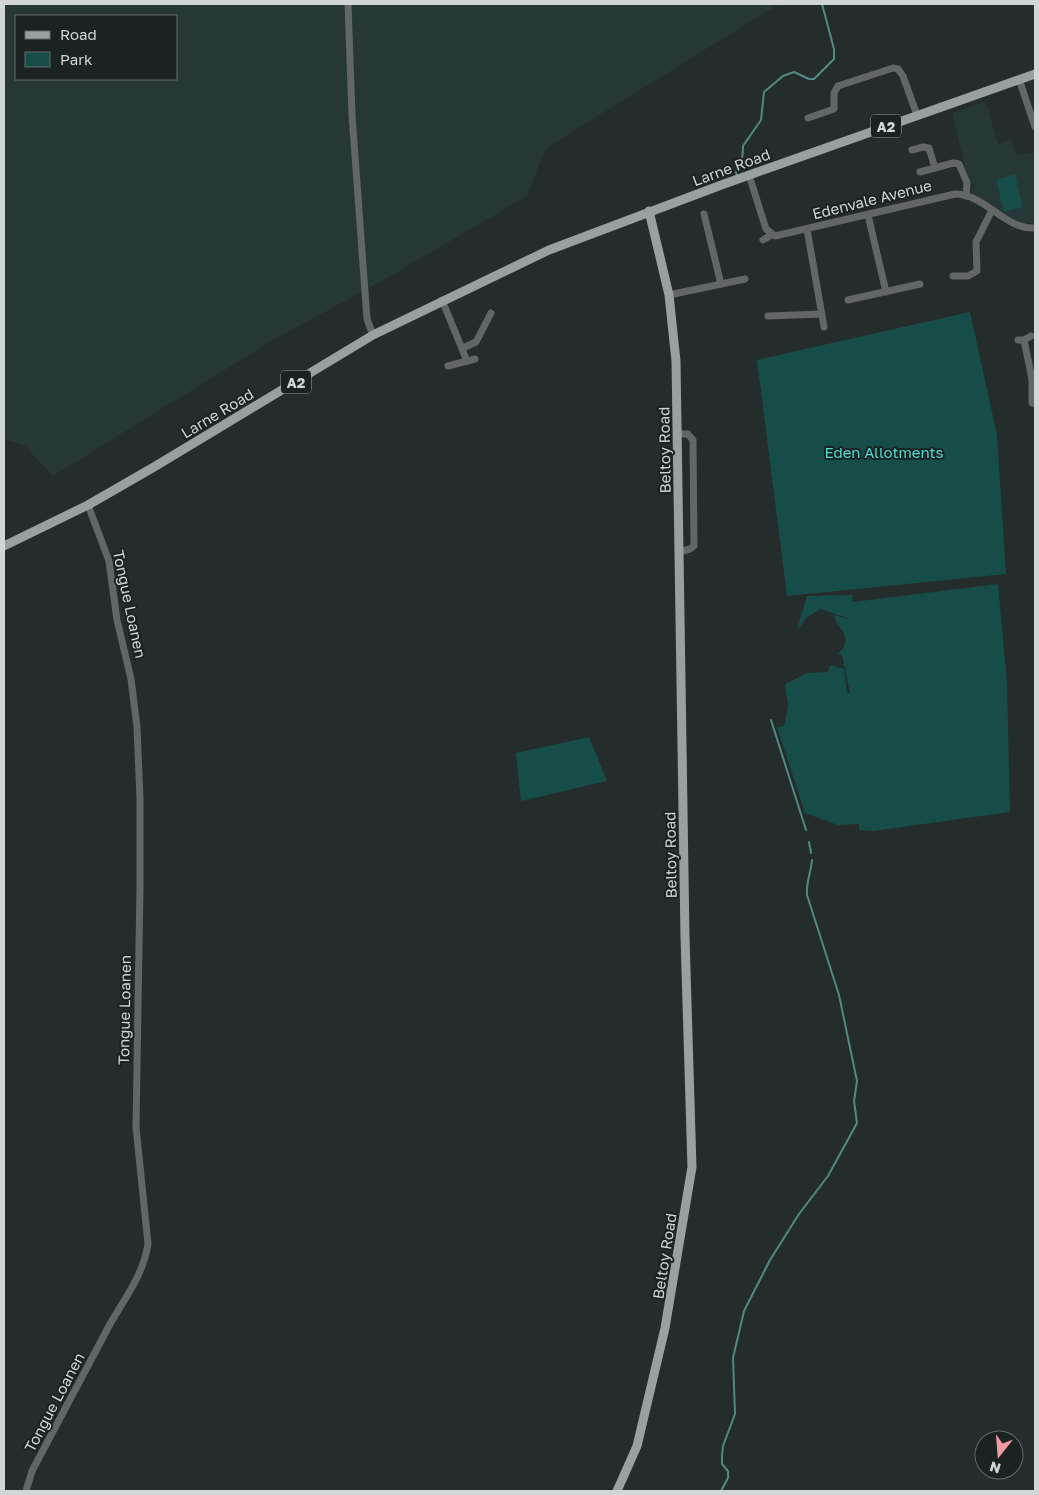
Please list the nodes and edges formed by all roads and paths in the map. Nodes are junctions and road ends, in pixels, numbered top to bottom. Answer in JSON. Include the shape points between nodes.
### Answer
{"nodes":[{"id":1,"x":348,"y":4,"type":"edge"},
{"id":2,"x":1035,"y":74,"type":"edge"},
{"id":3,"x":1019,"y":79,"type":"junction"},
{"id":4,"x":917,"y":115,"type":"junction"},
{"id":5,"x":808,"y":118,"type":"dead end"},
{"id":6,"x":1035,"y":127,"type":"edge"},
{"id":7,"x":912,"y":150,"type":"dead end"},
{"id":8,"x":935,"y":168,"type":"junction"},
{"id":9,"x":920,"y":172,"type":"dead end"},
{"id":10,"x":749,"y":175,"type":"junction"},
{"id":11,"x":966,"y":196,"type":"junction"},
{"id":12,"x":992,"y":210,"type":"junction"},
{"id":13,"x":649,"y":211,"type":"junction"},
{"id":14,"x":704,"y":214,"type":"dead end"},
{"id":15,"x":868,"y":214,"type":"junction"},
{"id":16,"x":1035,"y":228,"type":"edge"},
{"id":17,"x":806,"y":229,"type":"junction"},
{"id":18,"x":771,"y":235,"type":"junction"},
{"id":19,"x":762,"y":240,"type":"dead end"},
{"id":20,"x":953,"y":276,"type":"dead end"},
{"id":21,"x":745,"y":279,"type":"dead end"},
{"id":22,"x":721,"y":284,"type":"junction"},
{"id":23,"x":920,"y":284,"type":"dead end"},
{"id":24,"x":886,"y":292,"type":"junction"},
{"id":25,"x":669,"y":295,"type":"junction"},
{"id":26,"x":442,"y":300,"type":"junction"},
{"id":27,"x":848,"y":300,"type":"dead end"},
{"id":28,"x":491,"y":313,"type":"dead end"},
{"id":29,"x":822,"y":314,"type":"junction"},
{"id":30,"x":768,"y":316,"type":"dead end"},
{"id":31,"x":824,"y":327,"type":"dead end"},
{"id":32,"x":373,"y":335,"type":"junction"},
{"id":33,"x":1031,"y":336,"type":"dead end"},
{"id":34,"x":463,"y":348,"type":"junction"},
{"id":35,"x":475,"y":359,"type":"dead end"},
{"id":36,"x":467,"y":361,"type":"junction"},
{"id":37,"x":448,"y":366,"type":"dead end"},
{"id":38,"x":1034,"y":379,"type":"edge"},
{"id":39,"x":1031,"y":403,"type":"edge"},
{"id":40,"x":677,"y":434,"type":"junction"},
{"id":41,"x":88,"y":505,"type":"junction"},
{"id":42,"x":4,"y":546,"type":"edge"},
{"id":43,"x":679,"y":552,"type":"junction"},
{"id":44,"x":26,"y":1491,"type":"edge"},
{"id":45,"x":617,"y":1491,"type":"edge"}],
"edges":[{"from":1,"to":32,"type":"street","via":[[352,115],[367,319]]},
{"from":2,"to":3,"type":"main road","name":"Larne Road","number":"A2"},
{"from":3,"to":4,"type":"main road","name":"Larne Road","number":"A2"},
{"from":3,"to":6,"type":"street"},
{"from":4,"to":5,"type":"street","via":[[903,76],[893,68],[838,86],[834,93],[834,109]]},
{"from":4,"to":10,"type":"main road","name":"Larne Road","number":"A2"},
{"from":7,"to":8,"type":"street","via":[[929,148]]},
{"from":8,"to":9,"type":"street"},
{"from":8,"to":11,"type":"street","via":[[953,163],[962,166],[967,183]]},
{"from":10,"to":13,"type":"main road","name":"Larne Road","number":"A2"},
{"from":10,"to":18,"type":"street","via":[[766,229]]},
{"from":11,"to":12,"type":"street"},
{"from":11,"to":15,"type":"street","name":"Edenvale Avenue","via":[[950,195]]},
{"from":12,"to":16,"type":"street","via":[[1016,225]]},
{"from":12,"to":20,"type":"street","via":[[976,242],[977,271],[968,276]]},
{"from":13,"to":25,"type":"main road","name":"Beltoy Road"},
{"from":13,"to":26,"type":"main road","name":"Larne Road","number":"A2","via":[[549,250]]},
{"from":14,"to":22,"type":"street"},
{"from":15,"to":17,"type":"street","name":"Edenvale Avenue"},
{"from":15,"to":24,"type":"street"},
{"from":17,"to":18,"type":"street","name":"Edenvale Avenue"},
{"from":17,"to":29,"type":"street"},
{"from":18,"to":19,"type":"street"},
{"from":21,"to":22,"type":"street"},
{"from":22,"to":25,"type":"street"},
{"from":23,"to":24,"type":"street"},
{"from":24,"to":27,"type":"street"},
{"from":25,"to":40,"type":"main road","name":"Beltoy Road","via":[[676,361]]},
{"from":26,"to":32,"type":"main road","name":"Larne Road","number":"A2"},
{"from":26,"to":34,"type":"street"},
{"from":28,"to":34,"type":"street","via":[[476,342]]},
{"from":29,"to":30,"type":"street"},
{"from":29,"to":31,"type":"street"},
{"from":32,"to":41,"type":"main road","name":"Larne Road","number":"A2"},
{"from":33,"to":38,"type":"street","via":[[1021,340]]},
{"from":34,"to":36,"type":"street"},
{"from":35,"to":36,"type":"street"},
{"from":36,"to":37,"type":"street"},
{"from":38,"to":39,"type":"street"},
{"from":40,"to":43,"type":"main road","name":"Beltoy Road"},
{"from":40,"to":43,"type":"street","via":[[688,434],[693,440],[694,546]]},
{"from":41,"to":42,"type":"main road","name":"Larne Road","number":"A2"},
{"from":41,"to":44,"type":"street","name":"Tongue Loanen","via":[[109,562],[137,728],[140,888],[136,1127],[148,1244],[145,1262],[136,1282],[32,1471]]},
{"from":43,"to":45,"type":"main road","name":"Beltoy Road","via":[[692,1167],[665,1328],[637,1446]]}]}
